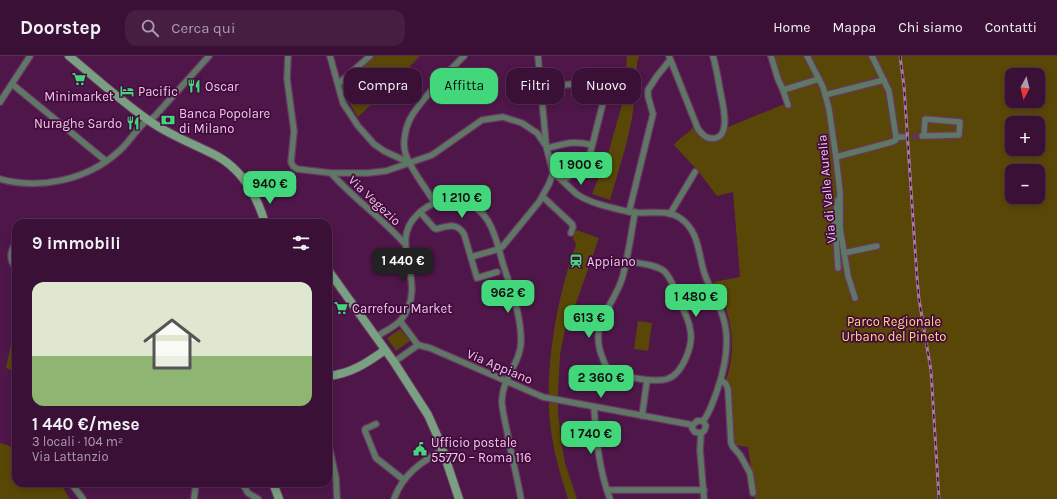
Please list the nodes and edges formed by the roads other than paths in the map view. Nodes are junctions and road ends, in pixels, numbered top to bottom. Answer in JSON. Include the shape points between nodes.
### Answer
{"nodes":[{"id":1,"x":30,"y":56,"type":"edge"},
{"id":2,"x":69,"y":56,"type":"edge"},
{"id":3,"x":210,"y":56,"type":"edge"},
{"id":4,"x":288,"y":56,"type":"edge"},
{"id":5,"x":330,"y":56,"type":"edge"},
{"id":6,"x":370,"y":56,"type":"edge"},
{"id":7,"x":464,"y":56,"type":"edge"},
{"id":8,"x":538,"y":56,"type":"edge"},
{"id":9,"x":713,"y":56,"type":"edge"},
{"id":10,"x":771,"y":56,"type":"edge"},
{"id":11,"x":807,"y":56,"type":"edge"},
{"id":12,"x":872,"y":56,"type":"edge"},
{"id":13,"x":670,"y":58,"type":"edge"},
{"id":14,"x":539,"y":68,"type":"edge"},
{"id":15,"x":819,"y":79,"type":"junction"},
{"id":16,"x":884,"y":80,"type":"junction"},
{"id":17,"x":12,"y":84,"type":"junction"},
{"id":18,"x":338,"y":84,"type":"junction"},
{"id":19,"x":564,"y":85,"type":"edge"},
{"id":20,"x":783,"y":90,"type":"junction"},
{"id":21,"x":825,"y":95,"type":"junction"},
{"id":22,"x":0,"y":102,"type":"edge"},
{"id":23,"x":542,"y":104,"type":"edge"},
{"id":24,"x":788,"y":105,"type":"dead end"},
{"id":25,"x":148,"y":120,"type":"junction"},
{"id":26,"x":923,"y":136,"type":"joint"},
{"id":27,"x":896,"y":137,"type":"junction"},
{"id":28,"x":904,"y":137,"type":"tunnel mouth"},
{"id":29,"x":592,"y":145,"type":"junction"},
{"id":30,"x":546,"y":147,"type":"junction"},
{"id":31,"x":836,"y":156,"type":"junction"},
{"id":32,"x":106,"y":161,"type":"junction"},
{"id":33,"x":410,"y":163,"type":"junction"},
{"id":34,"x":695,"y":172,"type":"dead end"},
{"id":35,"x":332,"y":173,"type":"junction"},
{"id":36,"x":553,"y":173,"type":"junction"},
{"id":37,"x":0,"y":179,"type":"edge"},
{"id":38,"x":563,"y":181,"type":"junction"},
{"id":39,"x":840,"y":193,"type":"junction"},
{"id":40,"x":543,"y":197,"type":"junction"},
{"id":41,"x":435,"y":203,"type":"junction"},
{"id":42,"x":420,"y":212,"type":"junction"},
{"id":43,"x":632,"y":212,"type":"junction"},
{"id":44,"x":670,"y":214,"type":"junction"},
{"id":45,"x":263,"y":219,"type":"edge"},
{"id":46,"x":571,"y":233,"type":"dead end"},
{"id":47,"x":405,"y":244,"type":"junction"},
{"id":48,"x":877,"y":246,"type":"dead end"},
{"id":49,"x":499,"y":249,"type":"junction"},
{"id":50,"x":12,"y":251,"type":"edge"},
{"id":51,"x":844,"y":253,"type":"junction"},
{"id":52,"x":471,"y":258,"type":"junction"},
{"id":53,"x":625,"y":261,"type":"junction"},
{"id":54,"x":12,"y":263,"type":"edge"},
{"id":55,"x":838,"y":268,"type":"dead end"},
{"id":56,"x":497,"y":272,"type":"dead end"},
{"id":57,"x":332,"y":276,"type":"edge"},
{"id":58,"x":856,"y":298,"type":"dead end"},
{"id":59,"x":400,"y":321,"type":"junction"},
{"id":60,"x":376,"y":337,"type":"junction"},
{"id":61,"x":418,"y":345,"type":"junction"},
{"id":62,"x":385,"y":350,"type":"junction"},
{"id":63,"x":394,"y":362,"type":"junction"},
{"id":64,"x":332,"y":375,"type":"edge"},
{"id":65,"x":647,"y":380,"type":"junction"},
{"id":66,"x":721,"y":380,"type":"junction"},
{"id":67,"x":507,"y":381,"type":"junction"},
{"id":68,"x":594,"y":407,"type":"junction"},
{"id":69,"x":642,"y":416,"type":"junction"},
{"id":70,"x":703,"y":421,"type":"junction"},
{"id":71,"x":376,"y":424,"type":"dead end"},
{"id":72,"x":693,"y":425,"type":"junction"},
{"id":73,"x":701,"y":433,"type":"junction"},
{"id":74,"x":443,"y":450,"type":"junction"},
{"id":75,"x":332,"y":460,"type":"edge"},
{"id":76,"x":404,"y":480,"type":"junction"},
{"id":77,"x":74,"y":487,"type":"edge"},
{"id":78,"x":196,"y":487,"type":"edge"},
{"id":79,"x":244,"y":487,"type":"edge"},
{"id":80,"x":274,"y":487,"type":"edge"},
{"id":81,"x":607,"y":490,"type":"junction"},
{"id":82,"x":704,"y":490,"type":"junction"},
{"id":83,"x":753,"y":493,"type":"dead end"},
{"id":84,"x":83,"y":499,"type":"edge"},
{"id":85,"x":194,"y":499,"type":"edge"},
{"id":86,"x":258,"y":499,"type":"edge"},
{"id":87,"x":279,"y":499,"type":"edge"},
{"id":88,"x":337,"y":499,"type":"edge"},
{"id":89,"x":394,"y":499,"type":"edge"},
{"id":90,"x":459,"y":499,"type":"edge"},
{"id":91,"x":521,"y":499,"type":"edge"},
{"id":92,"x":610,"y":499,"type":"edge"},
{"id":93,"x":704,"y":499,"type":"edge"}],
"edges":[{"from":1,"to":17,"type":"street"},
{"from":2,"to":25,"type":"street"},
{"from":3,"to":25,"type":"street","via":[[155,116]]},
{"from":4,"to":35,"type":"street","via":[[286,79],[294,131],[291,162],[297,169]]},
{"from":5,"to":18,"type":"street"},
{"from":6,"to":18,"type":"street"},
{"from":7,"to":33,"type":"street","via":[[411,117],[405,142],[406,155]]},
{"from":8,"to":14,"type":"street"},
{"from":9,"to":13,"type":"street","via":[[725,115],[723,131],[714,138],[704,136],[698,128]]},
{"from":10,"to":20,"type":"street"},
{"from":11,"to":15,"type":"street","name":"Via di Valle Aurelia"},
{"from":12,"to":16,"type":"street"},
{"from":13,"to":43,"type":"street","via":[[648,90],[653,114]]},
{"from":15,"to":20,"type":"street"},
{"from":15,"to":21,"type":"street","name":"Via di Valle Aurelia"},
{"from":16,"to":21,"type":"street"},
{"from":16,"to":27,"type":"street","via":[[890,94]]},
{"from":17,"to":22,"type":"street"},
{"from":17,"to":32,"type":"street"},
{"from":18,"to":33,"type":"street","via":[[346,108],[365,134],[384,152]]},
{"from":19,"to":29,"type":"street","via":[[606,81],[606,91]]},
{"from":20,"to":24,"type":"street"},
{"from":21,"to":31,"type":"street","name":"Via di Valle Aurelia"},
{"from":23,"to":30,"type":"street"},
{"from":25,"to":32,"type":"street","via":[[122,149]]},
{"from":25,"to":45,"type":"street","via":[[230,166],[254,194]]},
{"from":26,"to":26,"type":"street","via":[[959,135],[960,122],[925,119]]},
{"from":27,"to":28,"type":"street"},
{"from":27,"to":31,"type":"street","via":[[892,142]]},
{"from":29,"to":30,"type":"street","via":[[577,141]]},
{"from":29,"to":38,"type":"street","via":[[588,158]]},
{"from":30,"to":33,"type":"street","via":[[537,133],[522,123],[507,118],[492,118],[479,122],[432,155]]},
{"from":30,"to":36,"type":"street"},
{"from":31,"to":39,"type":"street","name":"Via di Valle Aurelia"},
{"from":32,"to":37,"type":"street","via":[[89,171],[64,180],[27,183]]},
{"from":33,"to":35,"type":"street","via":[[378,173]]},
{"from":33,"to":41,"type":"street"},
{"from":34,"to":44,"type":"street"},
{"from":35,"to":47,"type":"street","name":"Via Vegezio"},
{"from":36,"to":38,"type":"street"},
{"from":36,"to":40,"type":"street"},
{"from":38,"to":43,"type":"street","via":[[580,196]]},
{"from":39,"to":51,"type":"street","name":"Via di Valle Aurelia","via":[[840,228]]},
{"from":39,"to":55,"type":"street","via":[[835,221]]},
{"from":40,"to":46,"type":"street","via":[[572,224]]},
{"from":40,"to":49,"type":"street"},
{"from":41,"to":42,"type":"street"},
{"from":41,"to":49,"type":"street","via":[[455,200],[475,208],[489,223]]},
{"from":42,"to":47,"type":"street","via":[[412,220],[405,236]]},
{"from":42,"to":52,"type":"street","via":[[435,228],[453,225],[460,229]]},
{"from":43,"to":44,"type":"street"},
{"from":43,"to":53,"type":"street"},
{"from":44,"to":66,"type":"street","via":[[686,223],[694,235],[706,278],[723,316],[726,350]]},
{"from":47,"to":59,"type":"street","via":[[413,287],[410,303]]},
{"from":48,"to":51,"type":"street"},
{"from":49,"to":52,"type":"street"},
{"from":49,"to":67,"type":"street","via":[[520,323],[521,342],[518,358]]},
{"from":50,"to":54,"type":"street"},
{"from":51,"to":58,"type":"street","name":"Via di Valle Aurelia","via":[[848,276]]},
{"from":52,"to":56,"type":"street","via":[[477,278]]},
{"from":53,"to":65,"type":"street","via":[[620,282],[598,328],[599,345],[610,372]]},
{"from":53,"to":65,"type":"street","via":[[657,268],[666,273],[690,329],[690,343],[682,367],[677,373],[663,380]]},
{"from":57,"to":60,"type":"street"},
{"from":59,"to":60,"type":"street"},
{"from":59,"to":61,"type":"street"},
{"from":60,"to":62,"type":"street"},
{"from":61,"to":63,"type":"street"},
{"from":61,"to":67,"type":"street","name":"Via Appiano"},
{"from":62,"to":63,"type":"street"},
{"from":62,"to":64,"type":"street","via":[[351,371]]},
{"from":63,"to":74,"type":"street","via":[[428,415]]},
{"from":65,"to":69,"type":"street"},
{"from":66,"to":70,"type":"street"},
{"from":66,"to":83,"type":"street","via":[[728,389],[733,447],[750,473]]},
{"from":67,"to":68,"type":"street","name":"Via Appiano","via":[[543,397]]},
{"from":67,"to":91,"type":"street","via":[[502,405]]},
{"from":68,"to":69,"type":"street","name":"Via Appiano"},
{"from":68,"to":81,"type":"street","via":[[600,462]]},
{"from":69,"to":72,"type":"street","name":"Via Appiano"},
{"from":70,"to":72,"type":"street","via":[[698,420]]},
{"from":70,"to":73,"type":"street","via":[[706,426]]},
{"from":71,"to":76,"type":"street","via":[[365,429],[373,454]]},
{"from":72,"to":73,"type":"street","via":[[695,432]]},
{"from":73,"to":82,"type":"street"},
{"from":74,"to":76,"type":"street","via":[[420,463]]},
{"from":74,"to":90,"type":"street"},
{"from":75,"to":88,"type":"street"},
{"from":76,"to":89,"type":"street"},
{"from":77,"to":84,"type":"street"},
{"from":78,"to":85,"type":"street"},
{"from":79,"to":86,"type":"street","via":[[248,493]]},
{"from":80,"to":87,"type":"street"},
{"from":81,"to":82,"type":"street"},
{"from":81,"to":92,"type":"street"},
{"from":82,"to":93,"type":"street"}]}
